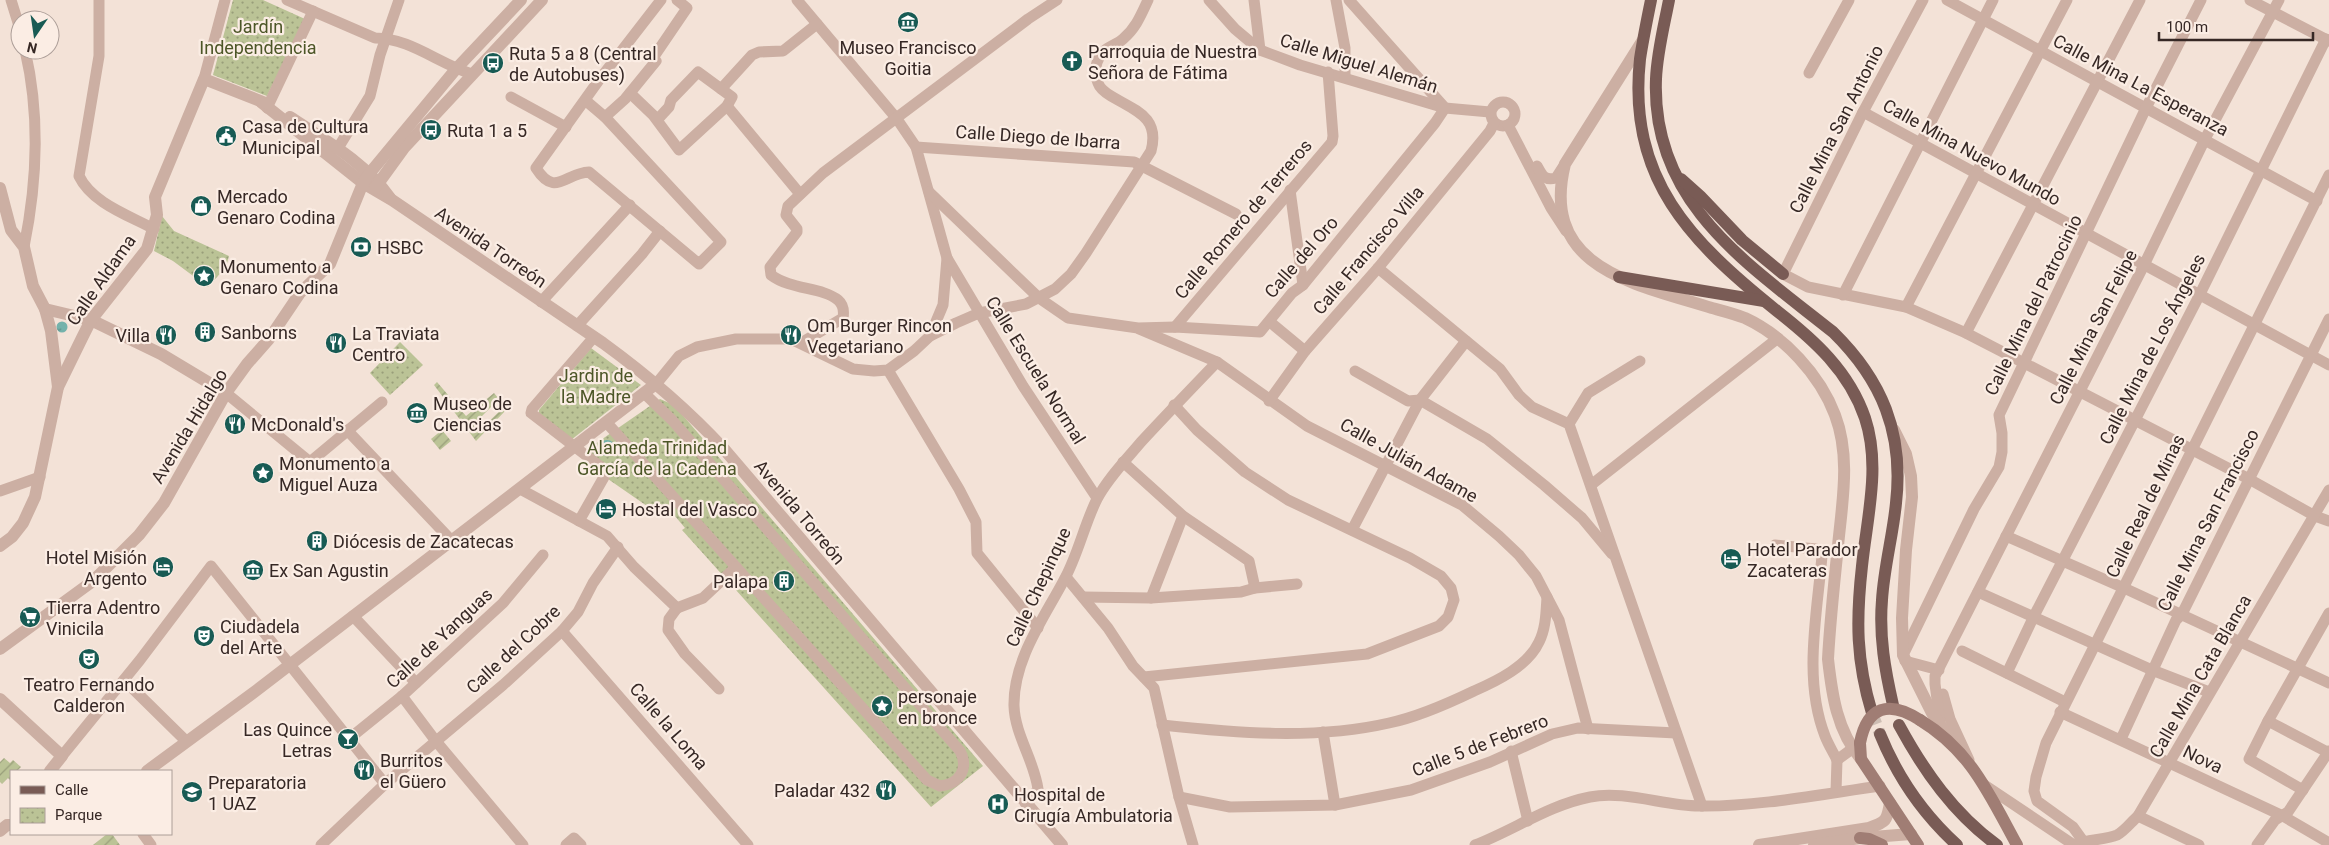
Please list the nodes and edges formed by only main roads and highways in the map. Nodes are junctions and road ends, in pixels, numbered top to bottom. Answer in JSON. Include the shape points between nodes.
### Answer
{"nodes":[{"id":1,"x":1651,"y":0,"type":"edge"},
{"id":2,"x":1669,"y":0,"type":"edge"},
{"id":3,"x":1676,"y":174,"type":"junction"},
{"id":4,"x":1783,"y":274,"type":"road end"},
{"id":5,"x":1619,"y":277,"type":"road end"},
{"id":6,"x":1766,"y":302,"type":"junction"},
{"id":7,"x":1893,"y":705,"type":"dead end"},
{"id":8,"x":1872,"y":713,"type":"tunnel mouth"},
{"id":9,"x":1899,"y":725,"type":"dead end"},
{"id":10,"x":1880,"y":734,"type":"tunnel mouth"},
{"id":11,"x":1860,"y":838,"type":"road end"},
{"id":12,"x":1880,"y":841,"type":"edge"},
{"id":13,"x":1912,"y":841,"type":"edge"},
{"id":14,"x":1957,"y":845,"type":"edge"},
{"id":15,"x":1998,"y":845,"type":"edge"},
{"id":16,"x":2017,"y":845,"type":"edge"}],
"edges":[{"from":1,"to":6,"type":"main road","via":[[1639,79],[1642,125],[1651,164],[1685,226],[1718,261]]},
{"from":2,"to":3,"type":"main road","via":[[1656,86],[1664,142]]},
{"from":3,"to":4,"type":"main road","via":[[1742,240]]},
{"from":3,"to":7,"type":"main road","via":[[1691,203],[1716,234],[1848,347],[1870,374],[1882,398],[1894,430],[1897,467],[1897,502],[1881,616],[1882,655]]},
{"from":5,"to":6,"type":"main road"},
{"from":6,"to":8,"type":"main road","via":[[1815,341],[1832,359],[1850,386],[1865,418],[1872,473],[1860,582],[1858,637],[1864,685]]},
{"from":9,"to":15,"type":"main road","via":[[1942,792],[1969,822]]},
{"from":10,"to":14,"type":"main road","via":[[1911,793],[1934,823]]},
{"from":11,"to":12,"type":"main road"},
{"from":13,"to":16,"type":"main road","bridge":true,"via":[[1856,746],[1870,718],[1884,708],[1901,709],[1920,720],[1936,724],[1972,766]]}]}
